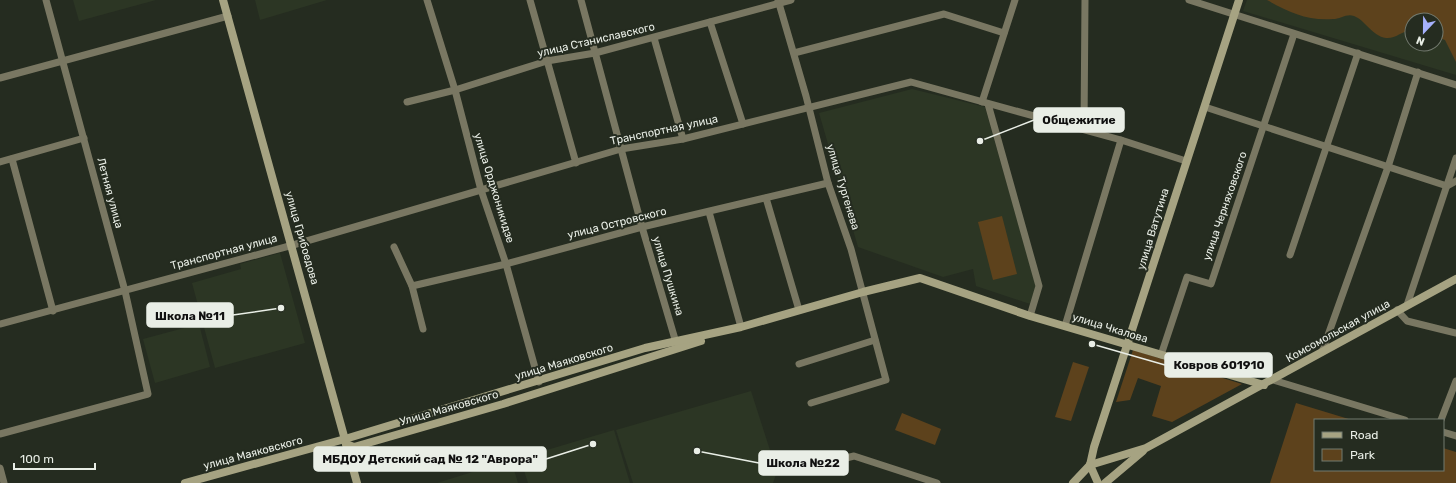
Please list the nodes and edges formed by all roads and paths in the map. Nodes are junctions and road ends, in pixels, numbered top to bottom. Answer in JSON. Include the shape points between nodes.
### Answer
{"nodes":[{"id":1,"x":46,"y":0,"type":"edge"},
{"id":2,"x":223,"y":0,"type":"edge"},
{"id":3,"x":427,"y":0,"type":"edge"},
{"id":4,"x":530,"y":0,"type":"edge"},
{"id":5,"x":581,"y":0,"type":"edge"},
{"id":6,"x":791,"y":0,"type":"edge"},
{"id":7,"x":1015,"y":0,"type":"edge"},
{"id":8,"x":1085,"y":0,"type":"edge"},
{"id":9,"x":1189,"y":0,"type":"edge"},
{"id":10,"x":1239,"y":0,"type":"edge"},
{"id":11,"x":778,"y":2,"type":"edge"},
{"id":12,"x":1234,"y":15,"type":"junction"},
{"id":13,"x":228,"y":16,"type":"junction"},
{"id":14,"x":710,"y":22,"type":"junction"},
{"id":15,"x":1004,"y":33,"type":"junction"},
{"id":16,"x":1294,"y":34,"type":"junction"},
{"id":17,"x":654,"y":38,"type":"junction"},
{"id":18,"x":595,"y":53,"type":"junction"},
{"id":19,"x":794,"y":53,"type":"junction"},
{"id":20,"x":1358,"y":53,"type":"junction"},
{"id":21,"x":62,"y":60,"type":"junction"},
{"id":22,"x":547,"y":61,"type":"junction"},
{"id":23,"x":1418,"y":72,"type":"junction"},
{"id":24,"x":0,"y":78,"type":"edge"},
{"id":25,"x":1456,"y":85,"type":"edge"},
{"id":26,"x":455,"y":90,"type":"junction"},
{"id":27,"x":408,"y":102,"type":"dead end"},
{"id":28,"x":985,"y":103,"type":"junction"},
{"id":29,"x":1205,"y":107,"type":"junction"},
{"id":30,"x":809,"y":108,"type":"junction"},
{"id":31,"x":743,"y":124,"type":"junction"},
{"id":32,"x":1264,"y":127,"type":"junction"},
{"id":33,"x":1084,"y":129,"type":"junction"},
{"id":34,"x":84,"y":138,"type":"junction"},
{"id":35,"x":683,"y":139,"type":"junction"},
{"id":36,"x":1121,"y":140,"type":"junction"},
{"id":37,"x":1327,"y":148,"type":"junction"},
{"id":38,"x":621,"y":149,"type":"junction"},
{"id":39,"x":1456,"y":158,"type":"edge"},
{"id":40,"x":12,"y":159,"type":"junction"},
{"id":41,"x":1186,"y":161,"type":"junction"},
{"id":42,"x":0,"y":162,"type":"edge"},
{"id":43,"x":576,"y":163,"type":"junction"},
{"id":44,"x":1388,"y":167,"type":"junction"},
{"id":45,"x":1456,"y":181,"type":"edge"},
{"id":46,"x":828,"y":184,"type":"junction"},
{"id":47,"x":1447,"y":186,"type":"junction"},
{"id":48,"x":481,"y":190,"type":"junction"},
{"id":49,"x":766,"y":198,"type":"junction"},
{"id":50,"x":709,"y":212,"type":"junction"},
{"id":51,"x":642,"y":227,"type":"junction"},
{"id":52,"x":292,"y":245,"type":"junction"},
{"id":53,"x":394,"y":247,"type":"dead end"},
{"id":54,"x":1290,"y":255,"type":"dead end"},
{"id":55,"x":506,"y":264,"type":"junction"},
{"id":56,"x":1456,"y":279,"type":"edge"},
{"id":57,"x":412,"y":286,"type":"junction"},
{"id":58,"x":951,"y":289,"type":"joint"},
{"id":59,"x":125,"y":291,"type":"junction"},
{"id":60,"x":863,"y":292,"type":"junction"},
{"id":61,"x":1407,"y":305,"type":"junction"},
{"id":62,"x":799,"y":310,"type":"junction"},
{"id":63,"x":1397,"y":310,"type":"junction"},
{"id":64,"x":53,"y":311,"type":"junction"},
{"id":65,"x":1030,"y":316,"type":"junction"},
{"id":66,"x":0,"y":324,"type":"edge"},
{"id":67,"x":1065,"y":326,"type":"junction"},
{"id":68,"x":741,"y":327,"type":"junction"},
{"id":69,"x":423,"y":328,"type":"dead end"},
{"id":70,"x":1456,"y":333,"type":"edge"},
{"id":71,"x":875,"y":340,"type":"junction"},
{"id":72,"x":1127,"y":345,"type":"junction"},
{"id":73,"x":677,"y":346,"type":"junction"},
{"id":74,"x":1322,"y":352,"type":"junction"},
{"id":75,"x":1161,"y":355,"type":"junction"},
{"id":76,"x":799,"y":364,"type":"dead end"},
{"id":77,"x":1273,"y":380,"type":"junction"},
{"id":78,"x":1456,"y":381,"type":"edge"},
{"id":79,"x":539,"y":382,"type":"junction"},
{"id":80,"x":1264,"y":385,"type":"junction"},
{"id":81,"x":811,"y":403,"type":"dead end"},
{"id":82,"x":1402,"y":419,"type":"edge"},
{"id":83,"x":1441,"y":419,"type":"edge"},
{"id":84,"x":1444,"y":432,"type":"edge"},
{"id":85,"x":0,"y":434,"type":"edge"},
{"id":86,"x":1456,"y":436,"type":"edge"},
{"id":87,"x":346,"y":442,"type":"junction"},
{"id":88,"x":1146,"y":448,"type":"junction"},
{"id":89,"x":1090,"y":465,"type":"junction"},
{"id":90,"x":815,"y":466,"type":"dead end"},
{"id":91,"x":0,"y":468,"type":"edge"},
{"id":92,"x":4,"y":483,"type":"edge"},
{"id":93,"x":185,"y":483,"type":"edge"},
{"id":94,"x":358,"y":483,"type":"edge"},
{"id":95,"x":937,"y":483,"type":"edge"},
{"id":96,"x":1072,"y":483,"type":"edge"},
{"id":97,"x":1098,"y":483,"type":"edge"},
{"id":98,"x":1105,"y":483,"type":"edge"}],
"edges":[{"from":1,"to":21,"type":"street","name":"Летняя улица"},
{"from":2,"to":13,"type":"street","name":"улица Грибоедова"},
{"from":3,"to":26,"type":"street","name":"улица Орджоникидзе"},
{"from":4,"to":22,"type":"street"},
{"from":5,"to":18,"type":"street","name":"улица Пушкина"},
{"from":6,"to":11,"type":"street","name":"улица Станиславского"},
{"from":7,"to":15,"type":"street"},
{"from":8,"to":33,"type":"street"},
{"from":9,"to":12,"type":"street"},
{"from":10,"to":12,"type":"street","name":"улица Ватутина"},
{"from":11,"to":14,"type":"street","name":"улица Станиславского"},
{"from":11,"to":19,"type":"street","name":"улица Тургенева"},
{"from":12,"to":16,"type":"street"},
{"from":12,"to":29,"type":"street","name":"улица Ватутина"},
{"from":13,"to":21,"type":"street"},
{"from":13,"to":52,"type":"street","name":"улица Грибоедова"},
{"from":14,"to":17,"type":"street","name":"улица Станиславского"},
{"from":14,"to":31,"type":"street"},
{"from":15,"to":19,"type":"street","via":[[944,14]]},
{"from":15,"to":28,"type":"street"},
{"from":16,"to":20,"type":"street"},
{"from":16,"to":32,"type":"street","name":"улица Черняховского"},
{"from":17,"to":18,"type":"street","name":"улица Станиславского"},
{"from":17,"to":35,"type":"street"},
{"from":18,"to":22,"type":"street","name":"улица Станиславского"},
{"from":18,"to":38,"type":"street","name":"улица Пушкина"},
{"from":19,"to":30,"type":"street","name":"улица Тургенева"},
{"from":20,"to":23,"type":"street"},
{"from":20,"to":37,"type":"street"},
{"from":21,"to":24,"type":"street"},
{"from":21,"to":34,"type":"street","name":"Летняя улица"},
{"from":22,"to":26,"type":"street","name":"улица Станиславского"},
{"from":22,"to":43,"type":"street"},
{"from":23,"to":25,"type":"street"},
{"from":23,"to":44,"type":"street"},
{"from":26,"to":27,"type":"street","name":"улица Станиславского"},
{"from":26,"to":48,"type":"street","name":"улица Орджоникидзе"},
{"from":28,"to":30,"type":"street","name":"Транспортная улица","via":[[911,82]]},
{"from":28,"to":33,"type":"street","name":"Транспортная улица"},
{"from":28,"to":65,"type":"street","via":[[1039,286]]},
{"from":29,"to":32,"type":"street"},
{"from":29,"to":41,"type":"street","name":"улица Ватутина"},
{"from":30,"to":31,"type":"street","name":"Транспортная улица"},
{"from":30,"to":46,"type":"street","name":"улица Тургенева"},
{"from":31,"to":35,"type":"street","name":"Транспортная улица"},
{"from":32,"to":37,"type":"street"},
{"from":32,"to":75,"type":"street","name":"улица Черняховского","via":[[1211,284],[1187,277]]},
{"from":33,"to":36,"type":"street","name":"Транспортная улица"},
{"from":34,"to":40,"type":"street"},
{"from":34,"to":59,"type":"street","name":"Летняя улица"},
{"from":35,"to":38,"type":"street","name":"Транспортная улица"},
{"from":36,"to":41,"type":"street","name":"Транспортная улица"},
{"from":36,"to":67,"type":"street"},
{"from":37,"to":44,"type":"street"},
{"from":37,"to":54,"type":"street"},
{"from":38,"to":43,"type":"street","name":"Транспортная улица"},
{"from":38,"to":51,"type":"street","name":"улица Пушкина"},
{"from":39,"to":47,"type":"street"},
{"from":40,"to":42,"type":"street"},
{"from":40,"to":64,"type":"street"},
{"from":41,"to":72,"type":"street","name":"улица Ватутина"},
{"from":43,"to":48,"type":"street","name":"Транспортная улица"},
{"from":44,"to":47,"type":"street"},
{"from":44,"to":74,"type":"street"},
{"from":45,"to":47,"type":"street"},
{"from":46,"to":49,"type":"street","name":"улица Островского"},
{"from":46,"to":60,"type":"street","name":"улица Тургенева"},
{"from":47,"to":61,"type":"street"},
{"from":48,"to":52,"type":"street","name":"Транспортная улица"},
{"from":48,"to":55,"type":"street","name":"улица Орджоникидзе"},
{"from":49,"to":50,"type":"street","name":"улица Островского"},
{"from":49,"to":62,"type":"street"},
{"from":50,"to":51,"type":"street","name":"улица Островского"},
{"from":50,"to":68,"type":"street"},
{"from":51,"to":55,"type":"street","name":"улица Островского"},
{"from":51,"to":73,"type":"street","name":"улица Пушкина"},
{"from":52,"to":59,"type":"street","name":"Транспортная улица"},
{"from":52,"to":87,"type":"street","name":"улица Грибоедова"},
{"from":53,"to":57,"type":"street"},
{"from":55,"to":57,"type":"street","name":"улица Островского"},
{"from":55,"to":79,"type":"street","name":"улица Орджоникидзе"},
{"from":56,"to":61,"type":"street","name":"Комсомольская улица"},
{"from":57,"to":69,"type":"street"},
{"from":58,"to":60,"type":"street","name":"улица Маяковского","via":[[920,278]]},
{"from":58,"to":65,"type":"street","name":"улица Чкалова"},
{"from":59,"to":64,"type":"street","name":"Транспортная улица"},
{"from":59,"to":85,"type":"street","name":"Летняя улица","via":[[148,394]]},
{"from":60,"to":62,"type":"street","name":"улица Маяковского"},
{"from":60,"to":71,"type":"street","name":"улица Тургенева"},
{"from":61,"to":63,"type":"street","name":"Комсомольская улица"},
{"from":62,"to":68,"type":"street","name":"улица Маяковского"},
{"from":63,"to":70,"type":"street","via":[[1407,321]]},
{"from":63,"to":74,"type":"street","name":"Комсомольская улица"},
{"from":64,"to":66,"type":"street","name":"Транспортная улица"},
{"from":65,"to":67,"type":"street","name":"улица Чкалова"},
{"from":67,"to":72,"type":"street","name":"улица Чкалова"},
{"from":68,"to":73,"type":"street","name":"улица Маяковского"},
{"from":71,"to":76,"type":"street"},
{"from":71,"to":81,"type":"street","name":"улица Тургенева","via":[[886,380]]},
{"from":72,"to":75,"type":"street","name":"улица Чкалова"},
{"from":72,"to":89,"type":"street","name":"улица Ватутина"},
{"from":73,"to":79,"type":"street","name":"улица Маяковского","via":[[645,348]]},
{"from":73,"to":87,"type":"street","name":"Улица Маяковского","via":[[503,404],[354,447]]},
{"from":74,"to":77,"type":"street","name":"Комсомольская улица"},
{"from":75,"to":80,"type":"street","name":"улица Чкалова"},
{"from":77,"to":80,"type":"street","name":"Комсомольская улица"},
{"from":77,"to":82,"type":"street"},
{"from":78,"to":83,"type":"street"},
{"from":79,"to":87,"type":"street","name":"улица Маяковского"},
{"from":80,"to":88,"type":"street","name":"Комсомольская улица"},
{"from":84,"to":86,"type":"street"},
{"from":87,"to":93,"type":"street","name":"улица Маяковского"},
{"from":87,"to":94,"type":"street","name":"улица Грибоедова"},
{"from":88,"to":89,"type":"street","name":"Комсомольская улица"},
{"from":88,"to":98,"type":"street","name":"Комсомольская улица"},
{"from":89,"to":96,"type":"street"},
{"from":89,"to":97,"type":"street"},
{"from":90,"to":95,"type":"street","via":[[854,456]]},
{"from":91,"to":92,"type":"street"}]}
